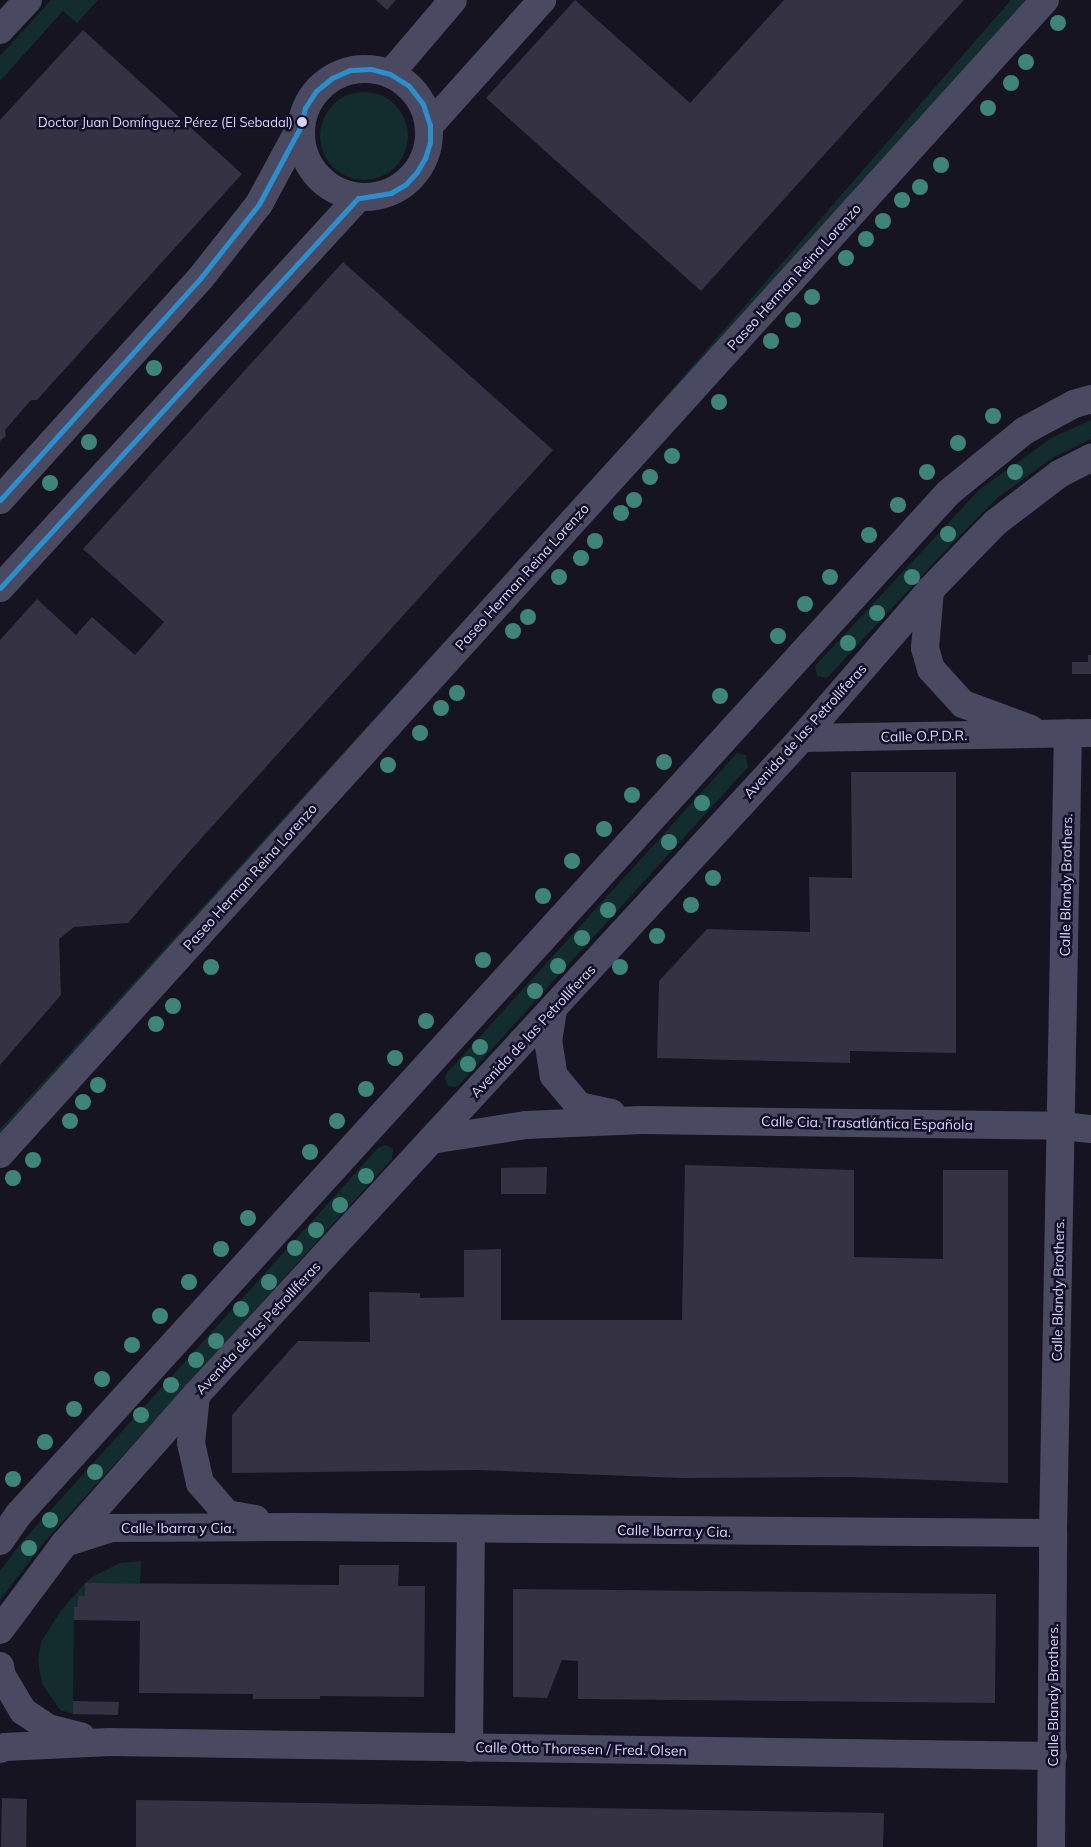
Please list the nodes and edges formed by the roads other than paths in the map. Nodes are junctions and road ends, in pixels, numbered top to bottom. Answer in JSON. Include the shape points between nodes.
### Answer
{"nodes":[{"id":1,"x":28,"y":0,"type":"edge"},
{"id":2,"x":453,"y":0,"type":"edge"},
{"id":3,"x":542,"y":0,"type":"edge"},
{"id":4,"x":1045,"y":0,"type":"edge"},
{"id":5,"x":0,"y":30,"type":"edge"},
{"id":6,"x":390,"y":74,"type":"junction"},
{"id":7,"x":430,"y":125,"type":"junction"},
{"id":8,"x":300,"y":128,"type":"junction"},
{"id":9,"x":358,"y":198,"type":"junction"},
{"id":10,"x":1085,"y":396,"type":"edge"},
{"id":11,"x":1091,"y":458,"type":"edge"},
{"id":12,"x":0,"y":500,"type":"edge"},
{"id":13,"x":0,"y":588,"type":"edge"},
{"id":14,"x":930,"y":590,"type":"junction"},
{"id":15,"x":1068,"y":734,"type":"edge"},
{"id":16,"x":802,"y":738,"type":"junction"},
{"id":17,"x":553,"y":1010,"type":"junction"},
{"id":18,"x":642,"y":1120,"type":"junction"},
{"id":19,"x":1062,"y":1126,"type":"junction"},
{"id":20,"x":1091,"y":1129,"type":"edge"},
{"id":21,"x":431,"y":1140,"type":"junction"},
{"id":22,"x":0,"y":1154,"type":"edge"},
{"id":23,"x":196,"y":1395,"type":"junction"},
{"id":24,"x":19,"y":1514,"type":"junction"},
{"id":25,"x":294,"y":1527,"type":"junction"},
{"id":26,"x":471,"y":1529,"type":"junction"},
{"id":27,"x":1053,"y":1533,"type":"junction"},
{"id":28,"x":0,"y":1534,"type":"edge"},
{"id":29,"x":0,"y":1541,"type":"edge"},
{"id":30,"x":64,"y":1544,"type":"junction"},
{"id":31,"x":0,"y":1630,"type":"edge"},
{"id":32,"x":0,"y":1666,"type":"edge"},
{"id":33,"x":110,"y":1742,"type":"junction"},
{"id":34,"x":469,"y":1748,"type":"junction"},
{"id":35,"x":0,"y":1749,"type":"edge"},
{"id":36,"x":1053,"y":1756,"type":"junction"},
{"id":37,"x":1052,"y":1847,"type":"edge"}],
"edges":[{"from":1,"to":5,"type":"street"},
{"from":2,"to":6,"type":"street"},
{"from":3,"to":7,"type":"street"},
{"from":4,"to":22,"type":"street","name":"Paseo Herman Reina Lorenzo"},
{"from":6,"to":7,"type":"street","via":[[409,86],[423,104]]},
{"from":6,"to":8,"type":"street","via":[[371,69],[350,70],[332,78],[316,91],[305,108]]},
{"from":7,"to":9,"type":"street","via":[[430,142],[425,158],[406,184],[375,198]]},
{"from":8,"to":9,"type":"street","via":[[302,148],[322,182],[339,193]]},
{"from":8,"to":12,"type":"street","via":[[259,204],[199,280]]},
{"from":9,"to":13,"type":"street"},
{"from":10,"to":24,"type":"street","via":[[1024,431],[948,493]]},
{"from":11,"to":14,"type":"street","name":"Avenida de las Petrollíferas","via":[[1059,474],[996,523]]},
{"from":14,"to":15,"type":"street","name":"Calle O.P.D.R.","via":[[925,648],[930,669],[963,704]]},
{"from":14,"to":16,"type":"street","name":"Avenida de las Petrollíferas"},
{"from":15,"to":16,"type":"street","name":"Calle O.P.D.R."},
{"from":15,"to":19,"type":"street","name":"Calle Blandy Brothers."},
{"from":16,"to":17,"type":"street","name":"Avenida de las Petrollíferas"},
{"from":17,"to":18,"type":"street","name":"Calle Cia. Trasatlántica Española","via":[[548,1040],[554,1076],[579,1106]]},
{"from":17,"to":21,"type":"street","name":"Avenida de las Petrollíferas"},
{"from":18,"to":19,"type":"street","name":"Calle Cia. Trasatlántica Española"},
{"from":18,"to":21,"type":"street","name":"Calle Cia. Trasatlántica Española","via":[[526,1125]]},
{"from":19,"to":20,"type":"street","name":"Calle Cia. Trasatlántica Española"},
{"from":19,"to":27,"type":"street","name":"Calle Blandy Brothers."},
{"from":21,"to":23,"type":"street","name":"Avenida de las Petrollíferas"},
{"from":23,"to":25,"type":"street","name":"Calle Ibarra y Cia.","via":[[191,1443],[200,1483],[227,1514]]},
{"from":23,"to":30,"type":"street","name":"Avenida de las Petrollíferas"},
{"from":24,"to":28,"type":"street"},
{"from":24,"to":29,"type":"street"},
{"from":25,"to":26,"type":"street","name":"Calle Ibarra y Cia."},
{"from":25,"to":30,"type":"street","name":"Calle Ibarra y Cia.","via":[[111,1528]]},
{"from":26,"to":27,"type":"street","name":"Calle Ibarra y Cia."},
{"from":26,"to":34,"type":"street"},
{"from":27,"to":36,"type":"street","name":"Calle Blandy Brothers."},
{"from":30,"to":31,"type":"street","name":"Avenida de las Petrollíferas"},
{"from":32,"to":33,"type":"street","name":"Calle Otto Thoresen / Fred. Olsen","via":[[2,1676],[23,1711],[36,1720],[48,1728]]},
{"from":33,"to":34,"type":"street","name":"Calle Otto Thoresen / Fred. Olsen"},
{"from":33,"to":35,"type":"street","name":"Calle Otto Thoresen / Fred. Olsen"},
{"from":34,"to":36,"type":"street","name":"Calle Otto Thoresen / Fred. Olsen"},
{"from":36,"to":37,"type":"street","name":"Calle Blandy Brothers."}]}
